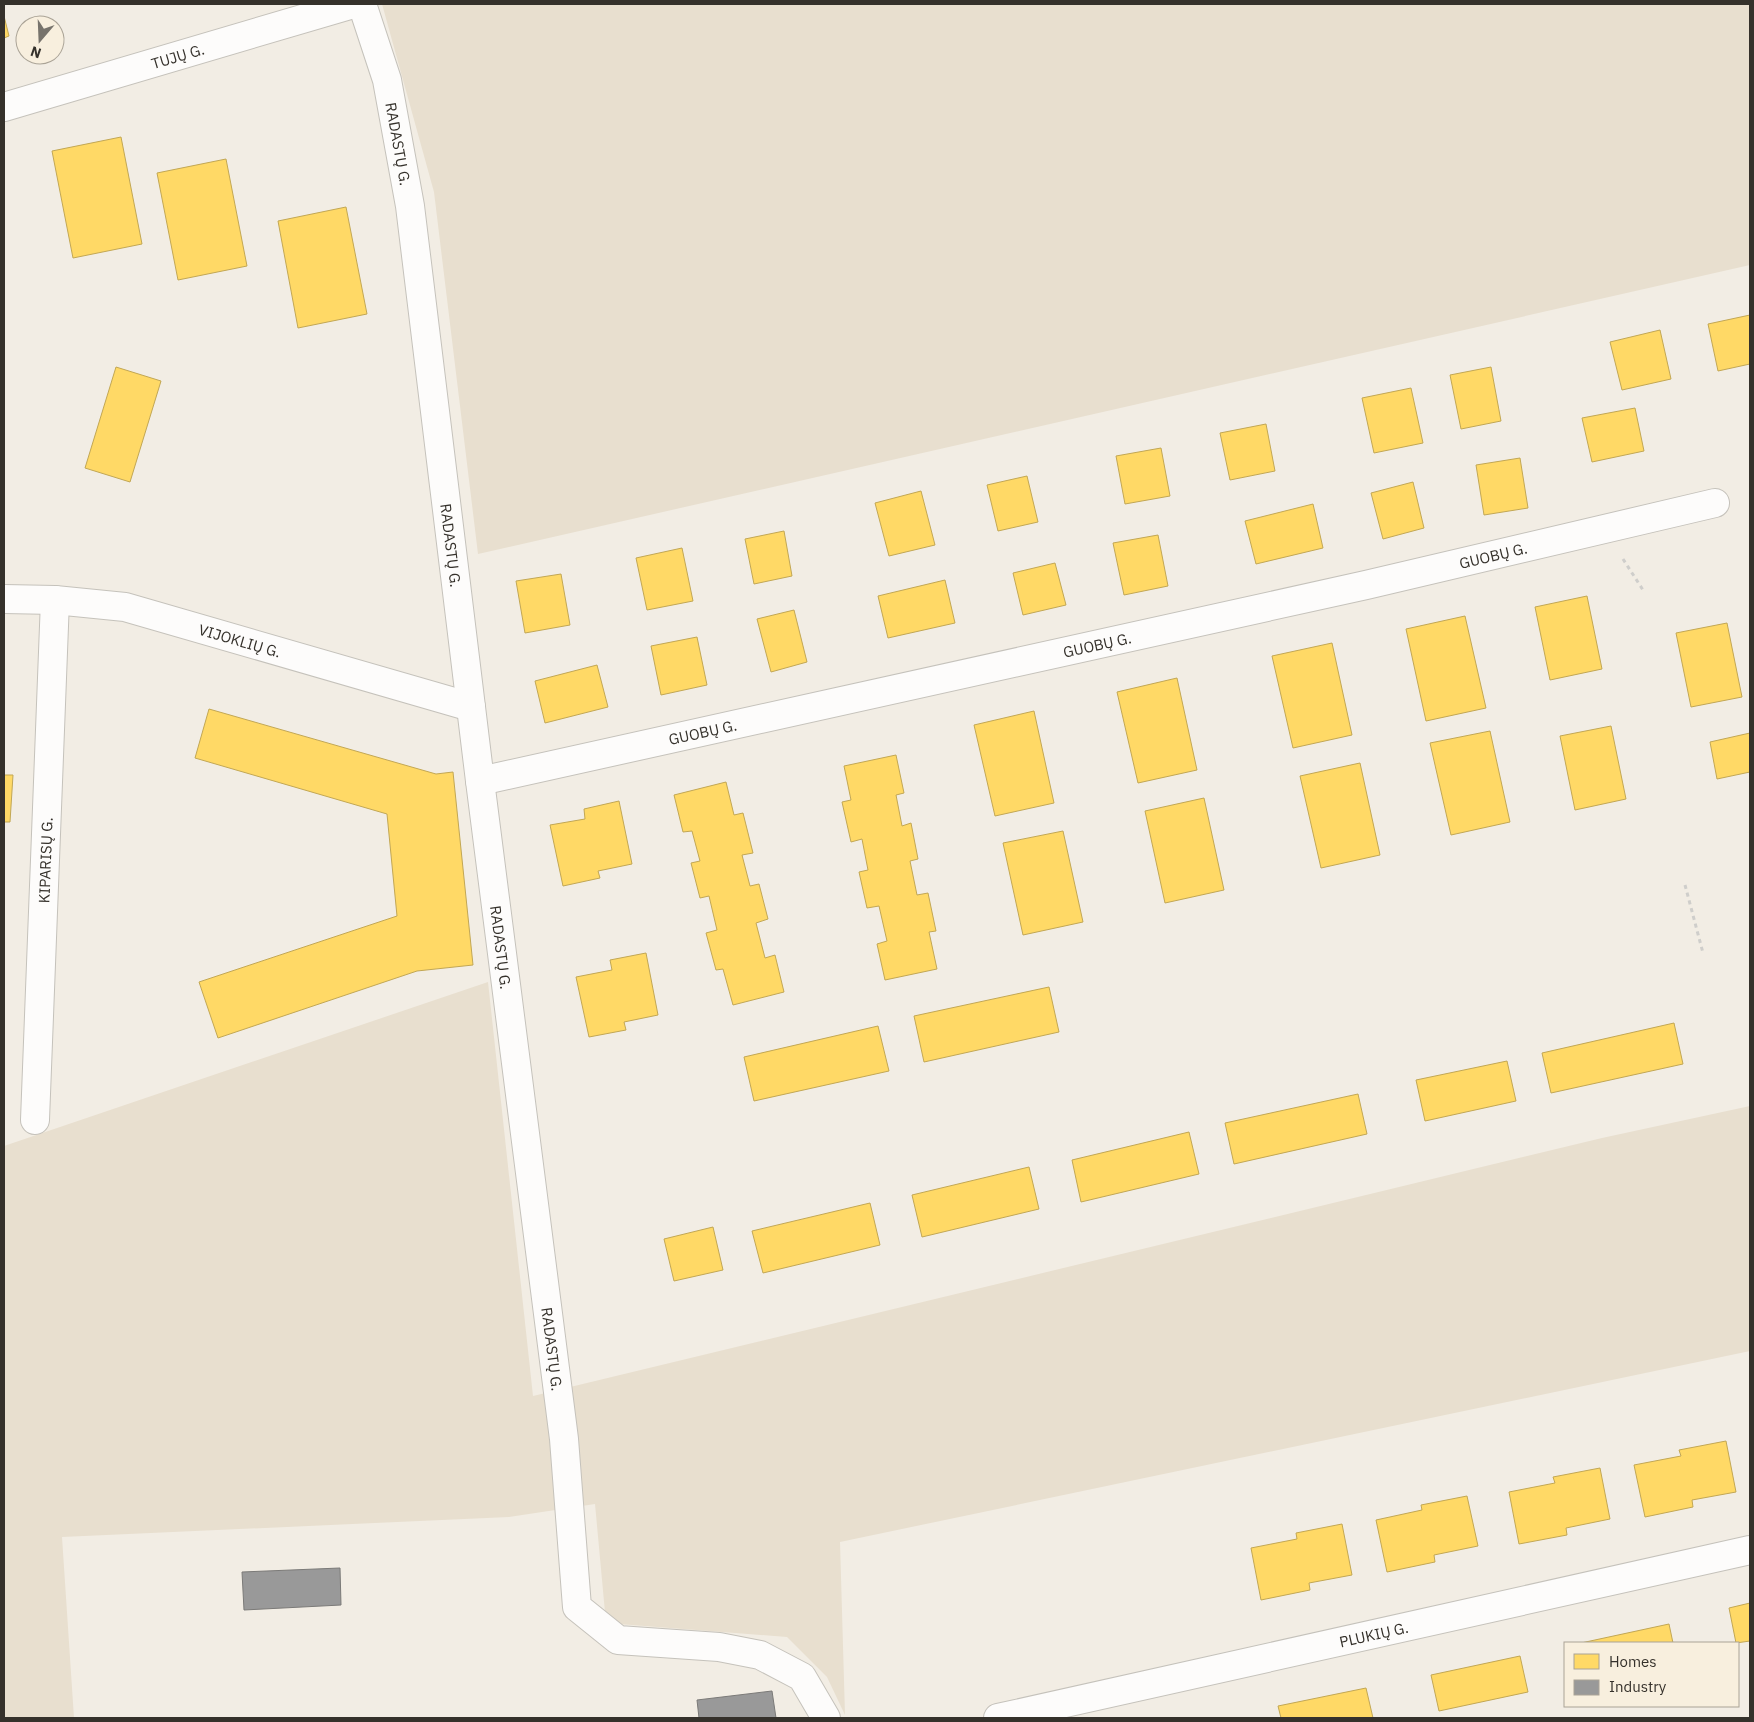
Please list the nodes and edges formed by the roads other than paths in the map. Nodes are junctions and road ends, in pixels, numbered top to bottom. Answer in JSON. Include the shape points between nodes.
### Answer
{"nodes":[{"id":1,"x":353,"y":4,"type":"edge"},
{"id":2,"x":362,"y":4,"type":"edge"},
{"id":3,"x":4,"y":107,"type":"edge"},
{"id":4,"x":1714,"y":503,"type":"dead end"},
{"id":5,"x":4,"y":599,"type":"edge"},
{"id":6,"x":55,"y":600,"type":"junction"},
{"id":7,"x":471,"y":707,"type":"junction"},
{"id":8,"x":480,"y":781,"type":"junction"},
{"id":9,"x":35,"y":1120,"type":"dead end"},
{"id":10,"x":1750,"y":1550,"type":"edge"},
{"id":11,"x":826,"y":1718,"type":"edge"},
{"id":12,"x":998,"y":1718,"type":"edge"}],
"edges":[{"from":1,"to":3,"type":"street","name":"TUJŲ G."},
{"from":2,"to":7,"type":"street","name":"RADASTŲ G.","via":[[386,80],[410,206]]},
{"from":4,"to":8,"type":"street","name":"GUOBŲ G.","via":[[1366,585]]},
{"from":5,"to":6,"type":"street","name":"VIJOKLIŲ G."},
{"from":6,"to":7,"type":"street","name":"VIJOKLIŲ G.","via":[[126,607]]},
{"from":6,"to":9,"type":"street","name":"KIPARISŲ G."},
{"from":7,"to":8,"type":"street","name":"RADASTŲ G."},
{"from":8,"to":11,"type":"street","name":"RADASTŲ G.","via":[[564,1439],[577,1607],[618,1640],[719,1647],[760,1655],[802,1677]]},
{"from":10,"to":12,"type":"street","name":"PLUKIŲ G."}]}
